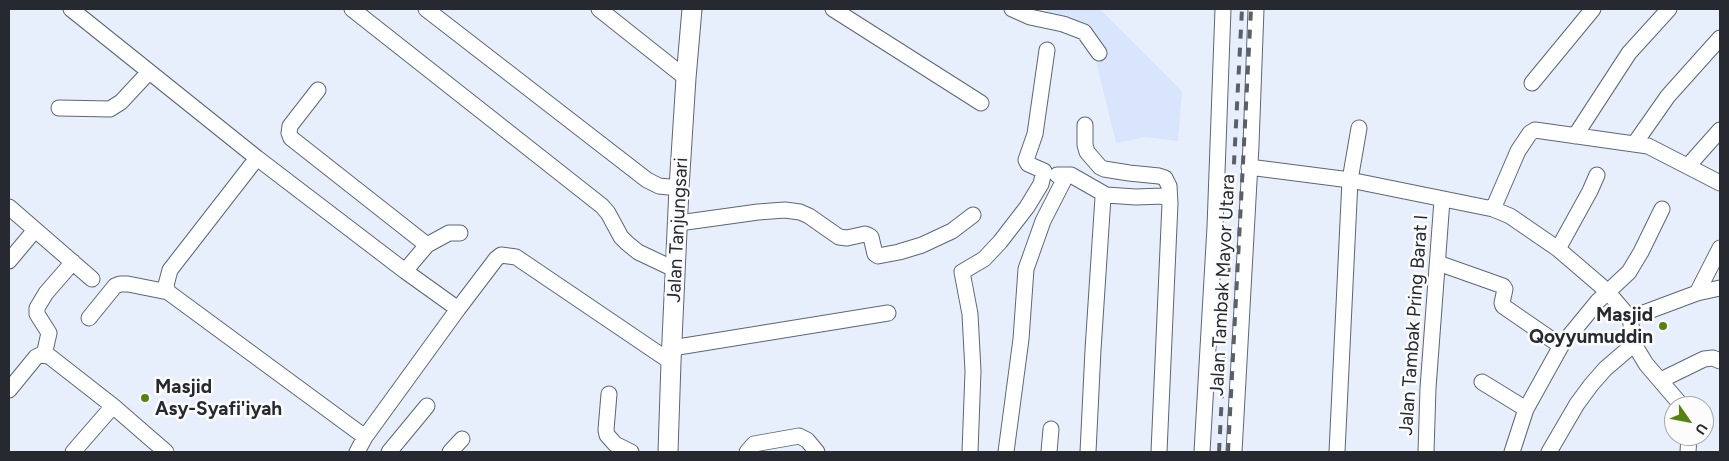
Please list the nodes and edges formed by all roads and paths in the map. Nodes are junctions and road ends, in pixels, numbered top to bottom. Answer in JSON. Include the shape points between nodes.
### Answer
{"nodes":[{"id":1,"x":72,"y":9,"type":"edge"},
{"id":2,"x":352,"y":9,"type":"edge"},
{"id":3,"x":426,"y":9,"type":"edge"},
{"id":4,"x":599,"y":9,"type":"edge"},
{"id":5,"x":692,"y":9,"type":"edge"},
{"id":6,"x":833,"y":9,"type":"edge"},
{"id":7,"x":1012,"y":9,"type":"edge"},
{"id":8,"x":1222,"y":9,"type":"edge"},
{"id":9,"x":1256,"y":9,"type":"edge"},
{"id":10,"x":1593,"y":9,"type":"edge"},
{"id":11,"x":1669,"y":9,"type":"edge"},
{"id":12,"x":1720,"y":38,"type":"edge"},
{"id":13,"x":1047,"y":50,"type":"dead end"},
{"id":14,"x":1098,"y":53,"type":"dead end"},
{"id":15,"x":149,"y":72,"type":"junction"},
{"id":16,"x":686,"y":78,"type":"junction"},
{"id":17,"x":1532,"y":83,"type":"dead end"},
{"id":18,"x":318,"y":90,"type":"dead end"},
{"id":19,"x":981,"y":103,"type":"dead end"},
{"id":20,"x":59,"y":108,"type":"dead end"},
{"id":21,"x":1086,"y":125,"type":"dead end"},
{"id":22,"x":1359,"y":128,"type":"dead end"},
{"id":23,"x":1720,"y":130,"type":"edge"},
{"id":24,"x":1575,"y":136,"type":"junction"},
{"id":25,"x":1635,"y":143,"type":"junction"},
{"id":26,"x":257,"y":158,"type":"junction"},
{"id":27,"x":1688,"y":166,"type":"junction"},
{"id":28,"x":1249,"y":167,"type":"junction"},
{"id":29,"x":1597,"y":175,"type":"dead end"},
{"id":30,"x":1066,"y":176,"type":"junction"},
{"id":31,"x":1042,"y":177,"type":"junction"},
{"id":32,"x":1350,"y":180,"type":"junction"},
{"id":33,"x":1720,"y":183,"type":"edge"},
{"id":34,"x":679,"y":188,"type":"junction"},
{"id":35,"x":1106,"y":194,"type":"junction"},
{"id":36,"x":1442,"y":200,"type":"junction"},
{"id":37,"x":1170,"y":203,"type":"junction"},
{"id":38,"x":9,"y":207,"type":"edge"},
{"id":39,"x":1493,"y":209,"type":"junction"},
{"id":40,"x":1662,"y":209,"type":"dead end"},
{"id":41,"x":972,"y":215,"type":"dead end"},
{"id":42,"x":679,"y":223,"type":"junction"},
{"id":43,"x":35,"y":230,"type":"junction"},
{"id":44,"x":460,"y":233,"type":"dead end"},
{"id":45,"x":427,"y":245,"type":"junction"},
{"id":46,"x":1720,"y":248,"type":"edge"},
{"id":47,"x":1558,"y":249,"type":"junction"},
{"id":48,"x":9,"y":261,"type":"edge"},
{"id":49,"x":73,"y":262,"type":"junction"},
{"id":50,"x":1438,"y":263,"type":"junction"},
{"id":51,"x":676,"y":270,"type":"junction"},
{"id":52,"x":405,"y":271,"type":"junction"},
{"id":53,"x":92,"y":279,"type":"dead end"},
{"id":54,"x":1720,"y":288,"type":"edge"},
{"id":55,"x":1607,"y":291,"type":"junction"},
{"id":56,"x":168,"y":292,"type":"junction"},
{"id":57,"x":1697,"y":293,"type":"junction"},
{"id":58,"x":458,"y":309,"type":"junction"},
{"id":59,"x":888,"y":313,"type":"dead end"},
{"id":60,"x":89,"y":318,"type":"dead end"},
{"id":61,"x":1630,"y":318,"type":"junction"},
{"id":62,"x":1634,"y":344,"type":"junction"},
{"id":63,"x":1561,"y":346,"type":"junction"},
{"id":64,"x":671,"y":355,"type":"junction"},
{"id":65,"x":40,"y":356,"type":"junction"},
{"id":66,"x":1720,"y":361,"type":"edge"},
{"id":67,"x":1661,"y":380,"type":"junction"},
{"id":68,"x":1482,"y":382,"type":"dead end"},
{"id":69,"x":9,"y":390,"type":"edge"},
{"id":70,"x":609,"y":394,"type":"dead end"},
{"id":71,"x":1674,"y":396,"type":"edge"},
{"id":72,"x":113,"y":406,"type":"junction"},
{"id":73,"x":427,"y":406,"type":"dead end"},
{"id":74,"x":1526,"y":410,"type":"junction"},
{"id":75,"x":1050,"y":429,"type":"dead end"},
{"id":76,"x":365,"y":437,"type":"junction"},
{"id":77,"x":462,"y":439,"type":"dead end"},
{"id":78,"x":73,"y":452,"type":"edge"},
{"id":79,"x":166,"y":452,"type":"edge"},
{"id":80,"x":357,"y":452,"type":"edge"},
{"id":81,"x":389,"y":452,"type":"edge"},
{"id":82,"x":450,"y":452,"type":"edge"},
{"id":83,"x":631,"y":452,"type":"edge"},
{"id":84,"x":668,"y":452,"type":"edge"},
{"id":85,"x":748,"y":452,"type":"edge"},
{"id":86,"x":817,"y":452,"type":"edge"},
{"id":87,"x":970,"y":452,"type":"edge"},
{"id":88,"x":1006,"y":452,"type":"edge"},
{"id":89,"x":1049,"y":452,"type":"edge"},
{"id":90,"x":1088,"y":452,"type":"edge"},
{"id":91,"x":1159,"y":452,"type":"edge"},
{"id":92,"x":1202,"y":452,"type":"edge"},
{"id":93,"x":1234,"y":452,"type":"edge"},
{"id":94,"x":1337,"y":452,"type":"edge"},
{"id":95,"x":1426,"y":452,"type":"edge"},
{"id":96,"x":1512,"y":452,"type":"edge"},
{"id":97,"x":1550,"y":452,"type":"edge"}],
"edges":[{"from":1,"to":15,"type":"street"},
{"from":2,"to":51,"type":"street","via":[[602,206],[622,237],[638,252]]},
{"from":3,"to":34,"type":"street","via":[[648,180],[659,186]]},
{"from":4,"to":16,"type":"street"},
{"from":5,"to":16,"type":"main road","name":"Jalan Tanjungsari"},
{"from":6,"to":19,"type":"street"},
{"from":7,"to":14,"type":"street","via":[[1084,32]]},
{"from":8,"to":92,"type":"street","via":[[1215,227]]},
{"from":9,"to":28,"type":"street","name":"Jalan Tambak Mayor Utara"},
{"from":10,"to":17,"type":"street"},
{"from":11,"to":24,"type":"street","via":[[1629,53]]},
{"from":12,"to":25,"type":"street","via":[[1668,96]]},
{"from":13,"to":31,"type":"street","via":[[1035,134],[1026,160]]},
{"from":15,"to":20,"type":"street","via":[[110,109]]},
{"from":15,"to":26,"type":"street"},
{"from":16,"to":34,"type":"main road","name":"Jalan Tanjungsari"},
{"from":18,"to":45,"type":"street","via":[[290,126],[291,138]]},
{"from":21,"to":37,"type":"street","via":[[1085,145],[1096,164],[1104,169],[1165,178]]},
{"from":22,"to":32,"type":"street"},
{"from":23,"to":27,"type":"street"},
{"from":24,"to":25,"type":"street"},
{"from":24,"to":39,"type":"street","via":[[1535,130],[1528,135],[1510,166]]},
{"from":25,"to":27,"type":"street"},
{"from":26,"to":52,"type":"street"},
{"from":26,"to":56,"type":"street","via":[[170,270],[166,285]]},
{"from":27,"to":33,"type":"street"},
{"from":28,"to":32,"type":"street"},
{"from":28,"to":93,"type":"street","name":"Jalan Tambak Mayor Utara"},
{"from":29,"to":47,"type":"street"},
{"from":30,"to":31,"type":"street"},
{"from":30,"to":35,"type":"street","via":[[1071,175]]},
{"from":30,"to":88,"type":"street","via":[[1043,221],[1026,269]]},
{"from":31,"to":87,"type":"street","via":[[1028,207],[1000,242],[984,259],[962,272],[970,314],[973,371]]},
{"from":32,"to":36,"type":"street"},
{"from":32,"to":94,"type":"street"},
{"from":34,"to":42,"type":"main road","name":"Jalan Tanjungsari"},
{"from":35,"to":37,"type":"street","via":[[1163,196]]},
{"from":35,"to":90,"type":"street","via":[[1102,204]]},
{"from":36,"to":39,"type":"street"},
{"from":36,"to":50,"type":"street","name":"Jalan Tambak Pring Barat I"},
{"from":37,"to":91,"type":"street"},
{"from":38,"to":43,"type":"street"},
{"from":39,"to":47,"type":"street","via":[[1510,216]]},
{"from":40,"to":55,"type":"street","via":[[1629,272]]},
{"from":41,"to":42,"type":"street","via":[[937,238],[883,256],[875,254],[868,235],[839,237],[800,212],[758,212]]},
{"from":42,"to":51,"type":"main road","name":"Jalan Tanjungsari"},
{"from":43,"to":48,"type":"street"},
{"from":43,"to":49,"type":"street"},
{"from":44,"to":45,"type":"street","via":[[449,233]]},
{"from":45,"to":52,"type":"street"},
{"from":46,"to":57,"type":"street"},
{"from":47,"to":55,"type":"street"},
{"from":49,"to":53,"type":"street"},
{"from":49,"to":65,"type":"street","via":[[37,308],[37,314],[49,333]]},
{"from":50,"to":63,"type":"street","via":[[1503,286],[1503,306]]},
{"from":50,"to":95,"type":"street","name":"Jalan Tambak Pring Barat I"},
{"from":51,"to":64,"type":"main road","name":"Jalan Tanjungsari"},
{"from":52,"to":58,"type":"street"},
{"from":54,"to":57,"type":"street"},
{"from":55,"to":61,"type":"street"},
{"from":55,"to":63,"type":"street"},
{"from":56,"to":60,"type":"street","via":[[120,284]]},
{"from":56,"to":76,"type":"street"},
{"from":57,"to":61,"type":"street"},
{"from":58,"to":64,"type":"street","via":[[496,259],[501,255],[516,257]]},
{"from":58,"to":76,"type":"street"},
{"from":59,"to":64,"type":"street"},
{"from":61,"to":62,"type":"street"},
{"from":62,"to":67,"type":"street"},
{"from":62,"to":97,"type":"street","via":[[1591,385]]},
{"from":63,"to":74,"type":"street"},
{"from":64,"to":84,"type":"main road","name":"Jalan Tanjungsari"},
{"from":65,"to":69,"type":"street"},
{"from":65,"to":72,"type":"street","via":[[49,356]]},
{"from":66,"to":67,"type":"street","via":[[1704,359]]},
{"from":67,"to":71,"type":"street"},
{"from":68,"to":74,"type":"street"},
{"from":70,"to":83,"type":"street","via":[[607,435],[615,444]]},
{"from":72,"to":78,"type":"street"},
{"from":72,"to":79,"type":"street"},
{"from":73,"to":81,"type":"street"},
{"from":74,"to":96,"type":"street"},
{"from":75,"to":89,"type":"street"},
{"from":76,"to":80,"type":"street"},
{"from":77,"to":82,"type":"street"},
{"from":85,"to":86,"type":"street","via":[[754,444],[799,436],[808,440]]}]}
